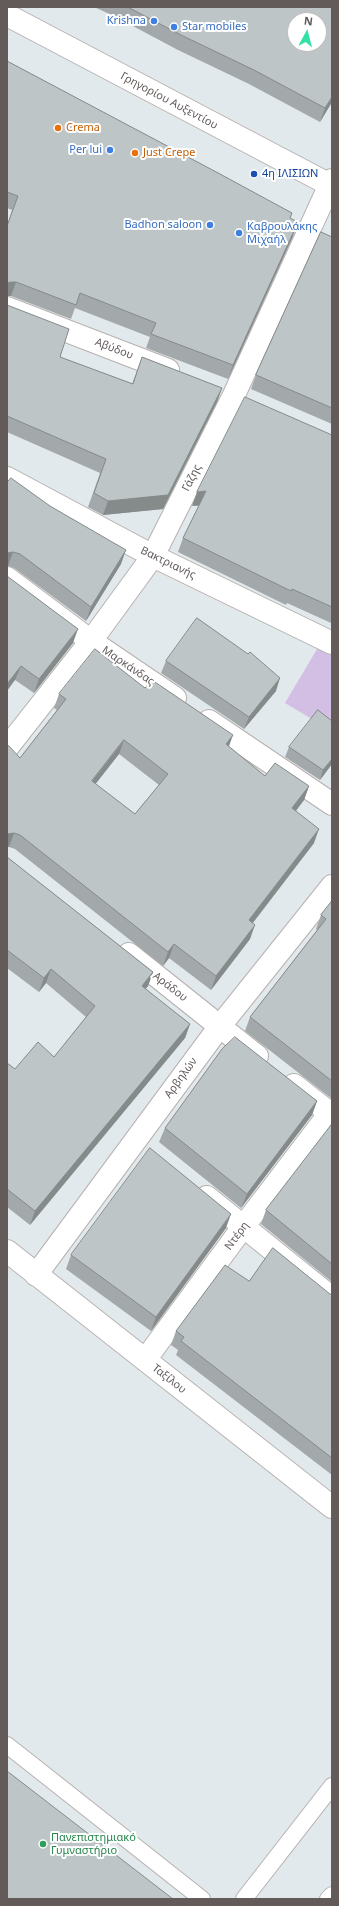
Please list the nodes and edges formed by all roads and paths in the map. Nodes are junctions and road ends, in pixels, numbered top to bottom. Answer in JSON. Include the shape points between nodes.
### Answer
{"nodes":[{"id":1,"x":7,"y":15,"type":"edge"},
{"id":2,"x":331,"y":184,"type":"edge"},
{"id":3,"x":7,"y":308,"type":"edge"},
{"id":4,"x":190,"y":378,"type":"edge"},
{"id":5,"x":212,"y":386,"type":"edge"},
{"id":6,"x":234,"y":394,"type":"junction"},
{"id":7,"x":255,"y":404,"type":"edge"},
{"id":8,"x":7,"y":478,"type":"edge"},
{"id":9,"x":153,"y":556,"type":"junction"},
{"id":10,"x":7,"y":578,"type":"edge"},
{"id":11,"x":91,"y":641,"type":"junction"},
{"id":12,"x":332,"y":643,"type":"edge"},
{"id":13,"x":7,"y":748,"type":"edge"},
{"id":14,"x":332,"y":804,"type":"edge"},
{"id":15,"x":332,"y":886,"type":"edge"},
{"id":16,"x":113,"y":942,"type":"edge"},
{"id":17,"x":220,"y":1026,"type":"junction"},
{"id":18,"x":331,"y":1114,"type":"edge"},
{"id":19,"x":136,"y":1139,"type":"junction"},
{"id":20,"x":154,"y":1154,"type":"edge"},
{"id":21,"x":190,"y":1183,"type":"edge"},
{"id":22,"x":243,"y":1227,"type":"junction"},
{"id":23,"x":7,"y":1251,"type":"edge"},
{"id":24,"x":36,"y":1275,"type":"junction"},
{"id":25,"x":332,"y":1298,"type":"edge"},
{"id":26,"x":145,"y":1360,"type":"junction"},
{"id":27,"x":332,"y":1507,"type":"edge"},
{"id":28,"x":7,"y":1745,"type":"edge"},
{"id":29,"x":332,"y":1786,"type":"edge"},
{"id":30,"x":332,"y":1894,"type":"edge"},
{"id":31,"x":202,"y":1899,"type":"edge"},
{"id":32,"x":244,"y":1899,"type":"edge"},
{"id":33,"x":328,"y":1899,"type":"edge"}],
"edges":[{"from":1,"to":2,"type":"street","name":"Γρηγορίου Αυξεντίου"},
{"from":2,"to":6,"type":"street","name":"Γάζης"},
{"from":3,"to":4,"type":"street","name":"Αβύδου"},
{"from":5,"to":6,"type":"street"},
{"from":6,"to":7,"type":"street"},
{"from":6,"to":9,"type":"street","name":"Γάζης"},
{"from":8,"to":9,"type":"street","name":"Βακτριανής"},
{"from":9,"to":11,"type":"street","name":"Γάζης"},
{"from":9,"to":12,"type":"street","name":"Βακτριανής"},
{"from":10,"to":11,"type":"street","name":"Μαρκάνδας"},
{"from":11,"to":13,"type":"street","name":"Γάζης"},
{"from":11,"to":14,"type":"street","name":"Μαρκάνδας"},
{"from":15,"to":17,"type":"street","name":"Αρβηλών"},
{"from":16,"to":17,"type":"street","name":"Αράδου"},
{"from":17,"to":18,"type":"street","name":"Αράδου"},
{"from":17,"to":19,"type":"street","name":"Αρβηλών"},
{"from":18,"to":22,"type":"street","name":"Ντέρη"},
{"from":19,"to":20,"type":"street"},
{"from":19,"to":24,"type":"street","name":"Αρβηλών"},
{"from":21,"to":22,"type":"street"},
{"from":22,"to":25,"type":"street"},
{"from":22,"to":26,"type":"street","name":"Ντέρη"},
{"from":23,"to":24,"type":"street","name":"Ταξίλου"},
{"from":24,"to":26,"type":"street","name":"Ταξίλου"},
{"from":26,"to":27,"type":"street","name":"Ταξίλου"},
{"from":28,"to":31,"type":"lane"},
{"from":29,"to":32,"type":"lane"},
{"from":30,"to":33,"type":"lane"}]}
